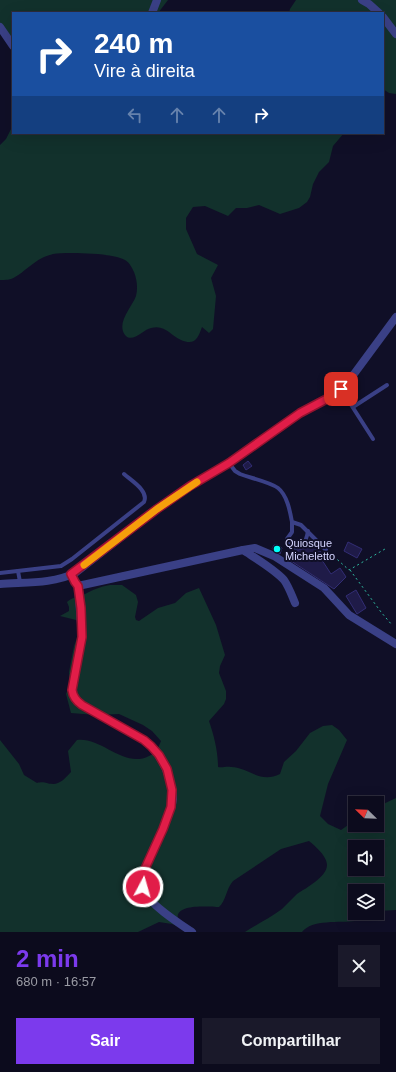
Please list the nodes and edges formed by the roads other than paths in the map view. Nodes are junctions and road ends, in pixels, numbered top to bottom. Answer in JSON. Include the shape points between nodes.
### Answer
{"nodes":[{"id":1,"x":157,"y":0,"type":"edge"},
{"id":2,"x":362,"y":0,"type":"edge"},
{"id":3,"x":152,"y":12,"type":"edge"},
{"id":4,"x":378,"y":12,"type":"edge"},
{"id":5,"x":384,"y":18,"type":"edge"},
{"id":6,"x":0,"y":27,"type":"edge"},
{"id":7,"x":396,"y":34,"type":"edge"},
{"id":8,"x":12,"y":45,"type":"edge"},
{"id":9,"x":396,"y":317,"type":"edge"},
{"id":10,"x":387,"y":385,"type":"dead end"},
{"id":11,"x":341,"y":389,"type":"junction"},
{"id":12,"x":352,"y":407,"type":"junction"},
{"id":13,"x":373,"y":439,"type":"dead end"},
{"id":14,"x":229,"y":463,"type":"junction"},
{"id":15,"x":124,"y":474,"type":"dead end"},
{"id":16,"x":292,"y":522,"type":"junction"},
{"id":17,"x":308,"y":531,"type":"junction"},
{"id":18,"x":243,"y":550,"type":"junction"},
{"id":19,"x":326,"y":550,"type":"road end"},
{"id":20,"x":18,"y":571,"type":"junction"},
{"id":21,"x":0,"y":573,"type":"edge"},
{"id":22,"x":71,"y":574,"type":"junction"},
{"id":23,"x":20,"y":582,"type":"junction"},
{"id":24,"x":0,"y":584,"type":"edge"},
{"id":25,"x":78,"y":586,"type":"junction"},
{"id":26,"x":294,"y":603,"type":"dead end"},
{"id":27,"x":396,"y":644,"type":"edge"},
{"id":28,"x":192,"y":932,"type":"edge"}],
"edges":[{"from":1,"to":3,"type":"street"},
{"from":2,"to":4,"type":"street"},
{"from":5,"to":7,"type":"street"},
{"from":6,"to":8,"type":"street"},
{"from":9,"to":11,"type":"street"},
{"from":10,"to":12,"type":"lane"},
{"from":11,"to":12,"type":"lane"},
{"from":11,"to":14,"type":"street","via":[[300,413]]},
{"from":12,"to":13,"type":"lane"},
{"from":14,"to":16,"type":"lane","via":[[240,474],[277,487],[283,493]]},
{"from":14,"to":22,"type":"street","via":[[157,509]]},
{"from":15,"to":20,"type":"lane","via":[[144,492],[144,502],[72,560],[61,566]]},
{"from":16,"to":17,"type":"lane"},
{"from":16,"to":17,"type":"lane","via":[[292,532],[287,539],[292,548],[298,548],[304,543]]},
{"from":17,"to":19,"type":"lane"},
{"from":18,"to":25,"type":"street"},
{"from":18,"to":26,"type":"street","via":[[284,581]]},
{"from":18,"to":27,"type":"street","via":[[255,548],[274,556],[324,588],[349,615]]},
{"from":20,"to":21,"type":"lane"},
{"from":20,"to":23,"type":"lane"},
{"from":22,"to":23,"type":"street","via":[[54,580]]},
{"from":22,"to":25,"type":"street"},
{"from":23,"to":24,"type":"street"},
{"from":25,"to":28,"type":"street","via":[[82,637],[72,694],[82,705],[144,740],[159,755],[167,769],[172,790],[171,807],[143,873],[143,887],[147,897],[177,923]]}]}
